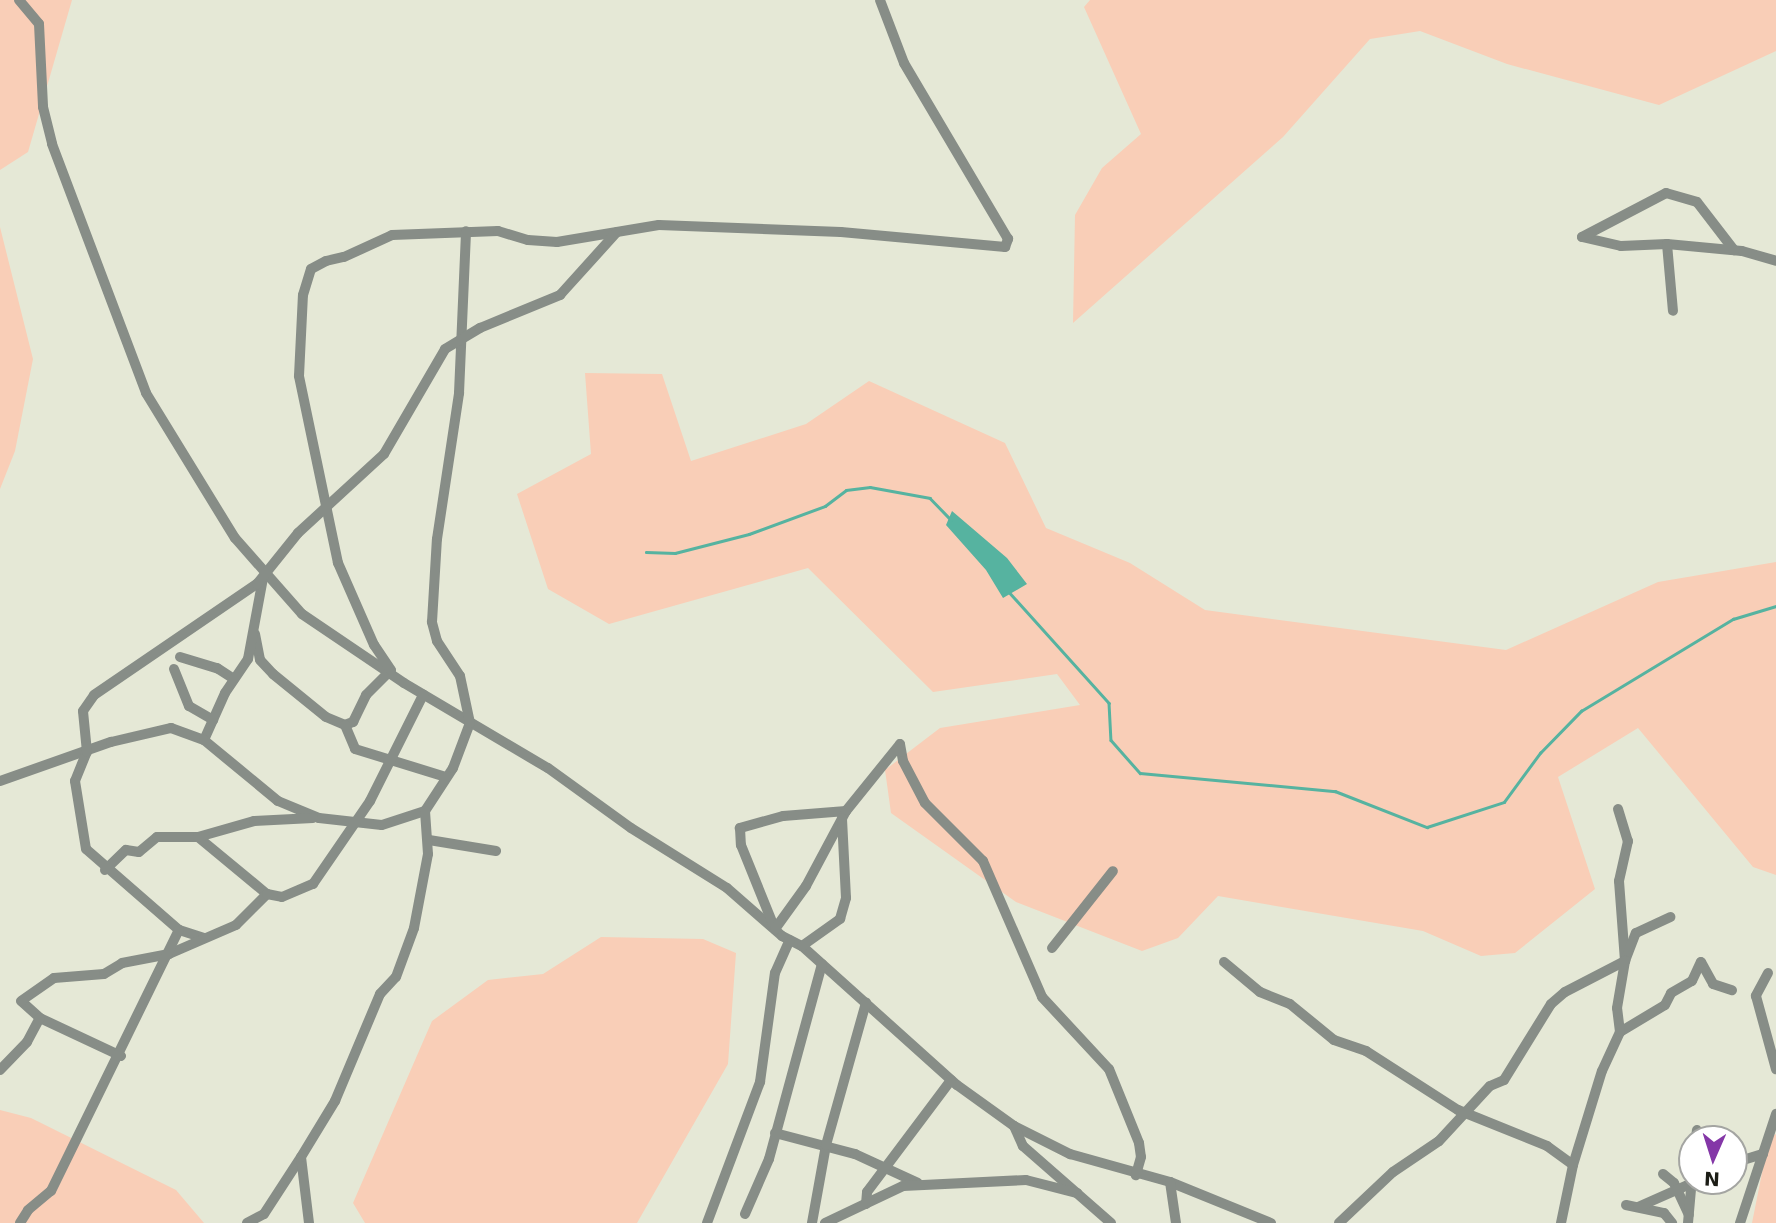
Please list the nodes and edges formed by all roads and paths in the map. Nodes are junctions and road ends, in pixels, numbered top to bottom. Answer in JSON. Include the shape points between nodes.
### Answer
{"nodes":[{"id":1,"x":19,"y":0,"type":"edge"},
{"id":2,"x":880,"y":0,"type":"edge"},
{"id":3,"x":466,"y":231,"type":"junction"},
{"id":4,"x":617,"y":232,"type":"junction"},
{"id":5,"x":1667,"y":244,"type":"junction"},
{"id":6,"x":1734,"y":250,"type":"junction"},
{"id":7,"x":1776,"y":261,"type":"edge"},
{"id":8,"x":1673,"y":311,"type":"dead end"},
{"id":9,"x":460,"y":338,"type":"junction"},
{"id":10,"x":328,"y":509,"type":"junction"},
{"id":11,"x":265,"y":572,"type":"junction"},
{"id":12,"x":255,"y":634,"type":"junction"},
{"id":13,"x":180,"y":657,"type":"dead end"},
{"id":14,"x":174,"y":669,"type":"dead end"},
{"id":15,"x":391,"y":670,"type":"junction"},
{"id":16,"x":234,"y":679,"type":"junction"},
{"id":17,"x":423,"y":695,"type":"junction"},
{"id":18,"x":213,"y":720,"type":"junction"},
{"id":19,"x":470,"y":723,"type":"junction"},
{"id":20,"x":345,"y":725,"type":"junction"},
{"id":21,"x":204,"y":740,"type":"junction"},
{"id":22,"x":87,"y":752,"type":"junction"},
{"id":23,"x":391,"y":760,"type":"junction"},
{"id":24,"x":446,"y":777,"type":"junction"},
{"id":25,"x":0,"y":781,"type":"edge"},
{"id":26,"x":1618,"y":808,"type":"dead end"},
{"id":27,"x":425,"y":811,"type":"junction"},
{"id":28,"x":844,"y":815,"type":"junction"},
{"id":29,"x":319,"y":818,"type":"junction"},
{"id":30,"x":355,"y":820,"type":"junction"},
{"id":31,"x":198,"y":837,"type":"junction"},
{"id":32,"x":429,"y":839,"type":"junction"},
{"id":33,"x":496,"y":851,"type":"dead end"},
{"id":34,"x":105,"y":870,"type":"junction"},
{"id":35,"x":1113,"y":871,"type":"dead end"},
{"id":36,"x":267,"y":894,"type":"junction"},
{"id":37,"x":1670,"y":917,"type":"dead end"},
{"id":38,"x":775,"y":929,"type":"junction"},
{"id":39,"x":179,"y":930,"type":"junction"},
{"id":40,"x":204,"y":938,"type":"junction"},
{"id":41,"x":790,"y":940,"type":"junction"},
{"id":42,"x":802,"y":946,"type":"junction"},
{"id":43,"x":1052,"y":948,"type":"dead end"},
{"id":44,"x":169,"y":954,"type":"junction"},
{"id":45,"x":1625,"y":961,"type":"junction"},
{"id":46,"x":1224,"y":962,"type":"dead end"},
{"id":47,"x":822,"y":964,"type":"junction"},
{"id":48,"x":1768,"y":973,"type":"dead end"},
{"id":49,"x":1732,"y":990,"type":"dead end"},
{"id":50,"x":866,"y":1003,"type":"junction"},
{"id":51,"x":40,"y":1018,"type":"junction"},
{"id":52,"x":1620,"y":1031,"type":"junction"},
{"id":53,"x":121,"y":1056,"type":"junction"},
{"id":54,"x":1776,"y":1069,"type":"edge"},
{"id":55,"x":0,"y":1070,"type":"edge"},
{"id":56,"x":951,"y":1080,"type":"junction"},
{"id":57,"x":1469,"y":1114,"type":"junction"},
{"id":58,"x":1776,"y":1114,"type":"edge"},
{"id":59,"x":1014,"y":1126,"type":"junction"},
{"id":60,"x":775,"y":1133,"type":"junction"},
{"id":61,"x":826,"y":1145,"type":"junction"},
{"id":62,"x":1763,"y":1154,"type":"junction"},
{"id":63,"x":301,"y":1157,"type":"junction"},
{"id":64,"x":1748,"y":1158,"type":"edge"},
{"id":65,"x":1573,"y":1165,"type":"junction"},
{"id":66,"x":888,"y":1168,"type":"junction"},
{"id":67,"x":1663,"y":1174,"type":"dead end"},
{"id":68,"x":1136,"y":1175,"type":"junction"},
{"id":69,"x":1170,"y":1182,"type":"junction"},
{"id":70,"x":920,"y":1184,"type":"junction"},
{"id":71,"x":1678,"y":1190,"type":"joint"},
{"id":72,"x":1077,"y":1193,"type":"junction"},
{"id":73,"x":1680,"y":1195,"type":"edge"},
{"id":74,"x":1691,"y":1195,"type":"edge"},
{"id":75,"x":866,"y":1204,"type":"junction"},
{"id":76,"x":745,"y":1214,"type":"dead end"},
{"id":77,"x":1689,"y":1219,"type":"edge"},
{"id":78,"x":20,"y":1223,"type":"edge"},
{"id":79,"x":247,"y":1223,"type":"edge"},
{"id":80,"x":309,"y":1223,"type":"edge"},
{"id":81,"x":707,"y":1223,"type":"edge"},
{"id":82,"x":812,"y":1223,"type":"edge"},
{"id":83,"x":825,"y":1223,"type":"edge"},
{"id":84,"x":1111,"y":1223,"type":"edge"},
{"id":85,"x":1176,"y":1223,"type":"edge"},
{"id":86,"x":1271,"y":1223,"type":"edge"},
{"id":87,"x":1339,"y":1223,"type":"edge"},
{"id":88,"x":1562,"y":1223,"type":"edge"},
{"id":89,"x":1672,"y":1223,"type":"edge"},
{"id":90,"x":1740,"y":1223,"type":"edge"}],
"edges":[{"from":1,"to":11,"type":"street","via":[[39,24],[43,107],[52,144],[146,393],[234,538]]},
{"from":2,"to":4,"type":"street","via":[[904,63],[1008,239],[1005,247],[709,225],[659,225]]},
{"from":3,"to":4,"type":"street","via":[[498,231],[556,242]]},
{"from":3,"to":9,"type":"street"},
{"from":3,"to":10,"type":"street","via":[[392,234],[311,269],[303,295],[299,376]]},
{"from":4,"to":9,"type":"street","via":[[560,295]]},
{"from":5,"to":6,"type":"street"},
{"from":5,"to":6,"type":"street","via":[[1621,246],[1581,237],[1666,193],[1697,202]]},
{"from":5,"to":8,"type":"street"},
{"from":6,"to":7,"type":"street"},
{"from":9,"to":10,"type":"street","via":[[445,349],[429,372],[398,436]]},
{"from":9,"to":19,"type":"street","via":[[451,465],[437,539],[432,622],[437,641],[460,676]]},
{"from":10,"to":11,"type":"street","via":[[298,533]]},
{"from":10,"to":15,"type":"street","via":[[338,563],[374,645]]},
{"from":11,"to":12,"type":"street"},
{"from":11,"to":15,"type":"street","via":[[302,614]]},
{"from":11,"to":22,"type":"street","via":[[257,584],[209,619],[94,695],[83,711]]},
{"from":12,"to":16,"type":"street","via":[[248,659]]},
{"from":12,"to":20,"type":"street","via":[[260,660],[272,674],[326,717]]},
{"from":13,"to":16,"type":"street","via":[[217,668]]},
{"from":14,"to":18,"type":"street","via":[[189,706]]},
{"from":15,"to":17,"type":"street"},
{"from":15,"to":20,"type":"street","via":[[366,695],[353,722]]},
{"from":16,"to":18,"type":"street"},
{"from":17,"to":19,"type":"street"},
{"from":17,"to":23,"type":"street"},
{"from":18,"to":21,"type":"street"},
{"from":19,"to":24,"type":"street"},
{"from":19,"to":38,"type":"street","via":[[548,768],[631,828],[727,888]]},
{"from":20,"to":23,"type":"street","via":[[355,749]]},
{"from":21,"to":22,"type":"street","via":[[171,728]]},
{"from":21,"to":29,"type":"street","via":[[278,801]]},
{"from":22,"to":25,"type":"street"},
{"from":22,"to":34,"type":"street","via":[[75,781],[81,830],[90,857]]},
{"from":23,"to":24,"type":"street"},
{"from":23,"to":30,"type":"street"},
{"from":24,"to":27,"type":"street"},
{"from":26,"to":45,"type":"street","via":[[1628,841],[1619,881]]},
{"from":27,"to":30,"type":"street","via":[[382,825]]},
{"from":27,"to":32,"type":"street"},
{"from":28,"to":38,"type":"street","via":[[801,896]]},
{"from":28,"to":38,"type":"street","via":[[783,816],[740,828],[741,845]]},
{"from":28,"to":42,"type":"street","via":[[846,898],[840,919]]},
{"from":28,"to":68,"type":"street","via":[[900,744],[903,761],[925,803],[983,861],[1042,997],[1109,1069],[1139,1143]]},
{"from":29,"to":30,"type":"street"},
{"from":29,"to":31,"type":"street","via":[[254,821]]},
{"from":30,"to":36,"type":"street","via":[[313,884],[282,897]]},
{"from":31,"to":34,"type":"street","via":[[157,837],[139,852],[126,850]]},
{"from":31,"to":36,"type":"street"},
{"from":32,"to":33,"type":"street"},
{"from":32,"to":63,"type":"street","via":[[414,928],[396,977],[380,994],[335,1101]]},
{"from":34,"to":39,"type":"street"},
{"from":35,"to":43,"type":"street"},
{"from":36,"to":40,"type":"street","via":[[236,925]]},
{"from":37,"to":45,"type":"street","via":[[1636,933]]},
{"from":38,"to":41,"type":"street"},
{"from":39,"to":40,"type":"street"},
{"from":39,"to":44,"type":"street"},
{"from":40,"to":44,"type":"street"},
{"from":41,"to":42,"type":"street"},
{"from":41,"to":81,"type":"street","via":[[775,973],[760,1082]]},
{"from":42,"to":47,"type":"street"},
{"from":44,"to":51,"type":"street","via":[[122,963],[104,974],[54,978],[21,1001]]},
{"from":44,"to":53,"type":"street"},
{"from":45,"to":52,"type":"street","via":[[1616,1008]]},
{"from":45,"to":57,"type":"street","via":[[1551,1004],[1504,1080],[1490,1086]]},
{"from":46,"to":57,"type":"street","via":[[1260,992],[1290,1004],[1334,1040],[1366,1051],[1416,1086]]},
{"from":47,"to":50,"type":"street"},
{"from":47,"to":60,"type":"street"},
{"from":48,"to":54,"type":"street","via":[[1756,996]]},
{"from":49,"to":52,"type":"street","via":[[1713,984],[1702,962],[1692,981],[1671,993],[1665,1005]]},
{"from":50,"to":56,"type":"street"},
{"from":50,"to":61,"type":"street"},
{"from":51,"to":53,"type":"street"},
{"from":51,"to":55,"type":"street","via":[[27,1042]]},
{"from":52,"to":65,"type":"street","via":[[1602,1071]]},
{"from":53,"to":78,"type":"street","via":[[92,1102],[51,1191]]},
{"from":56,"to":59,"type":"street"},
{"from":56,"to":66,"type":"street"},
{"from":57,"to":65,"type":"street","via":[[1547,1146]]},
{"from":57,"to":87,"type":"street","via":[[1393,1172]]},
{"from":58,"to":62,"type":"street"},
{"from":59,"to":68,"type":"street","via":[[1070,1154]]},
{"from":59,"to":72,"type":"street","via":[[1023,1146]]},
{"from":60,"to":61,"type":"street"},
{"from":60,"to":76,"type":"street"},
{"from":61,"to":66,"type":"street"},
{"from":61,"to":82,"type":"street"},
{"from":62,"to":64,"type":"street"},
{"from":62,"to":90,"type":"street"},
{"from":63,"to":79,"type":"street","via":[[264,1214]]},
{"from":63,"to":80,"type":"street"},
{"from":65,"to":88,"type":"street"},
{"from":66,"to":70,"type":"street"},
{"from":66,"to":75,"type":"street","via":[[867,1192]]},
{"from":67,"to":71,"type":"street"},
{"from":68,"to":69,"type":"street"},
{"from":69,"to":85,"type":"street"},
{"from":69,"to":86,"type":"street"},
{"from":70,"to":72,"type":"street","via":[[1026,1180]]},
{"from":70,"to":75,"type":"street","via":[[903,1186]]},
{"from":71,"to":89,"type":"street","via":[[1632,1206],[1664,1213]]},
{"from":72,"to":84,"type":"street"},
{"from":73,"to":77,"type":"street"},
{"from":74,"to":77,"type":"street"},
{"from":75,"to":83,"type":"street"}]}
